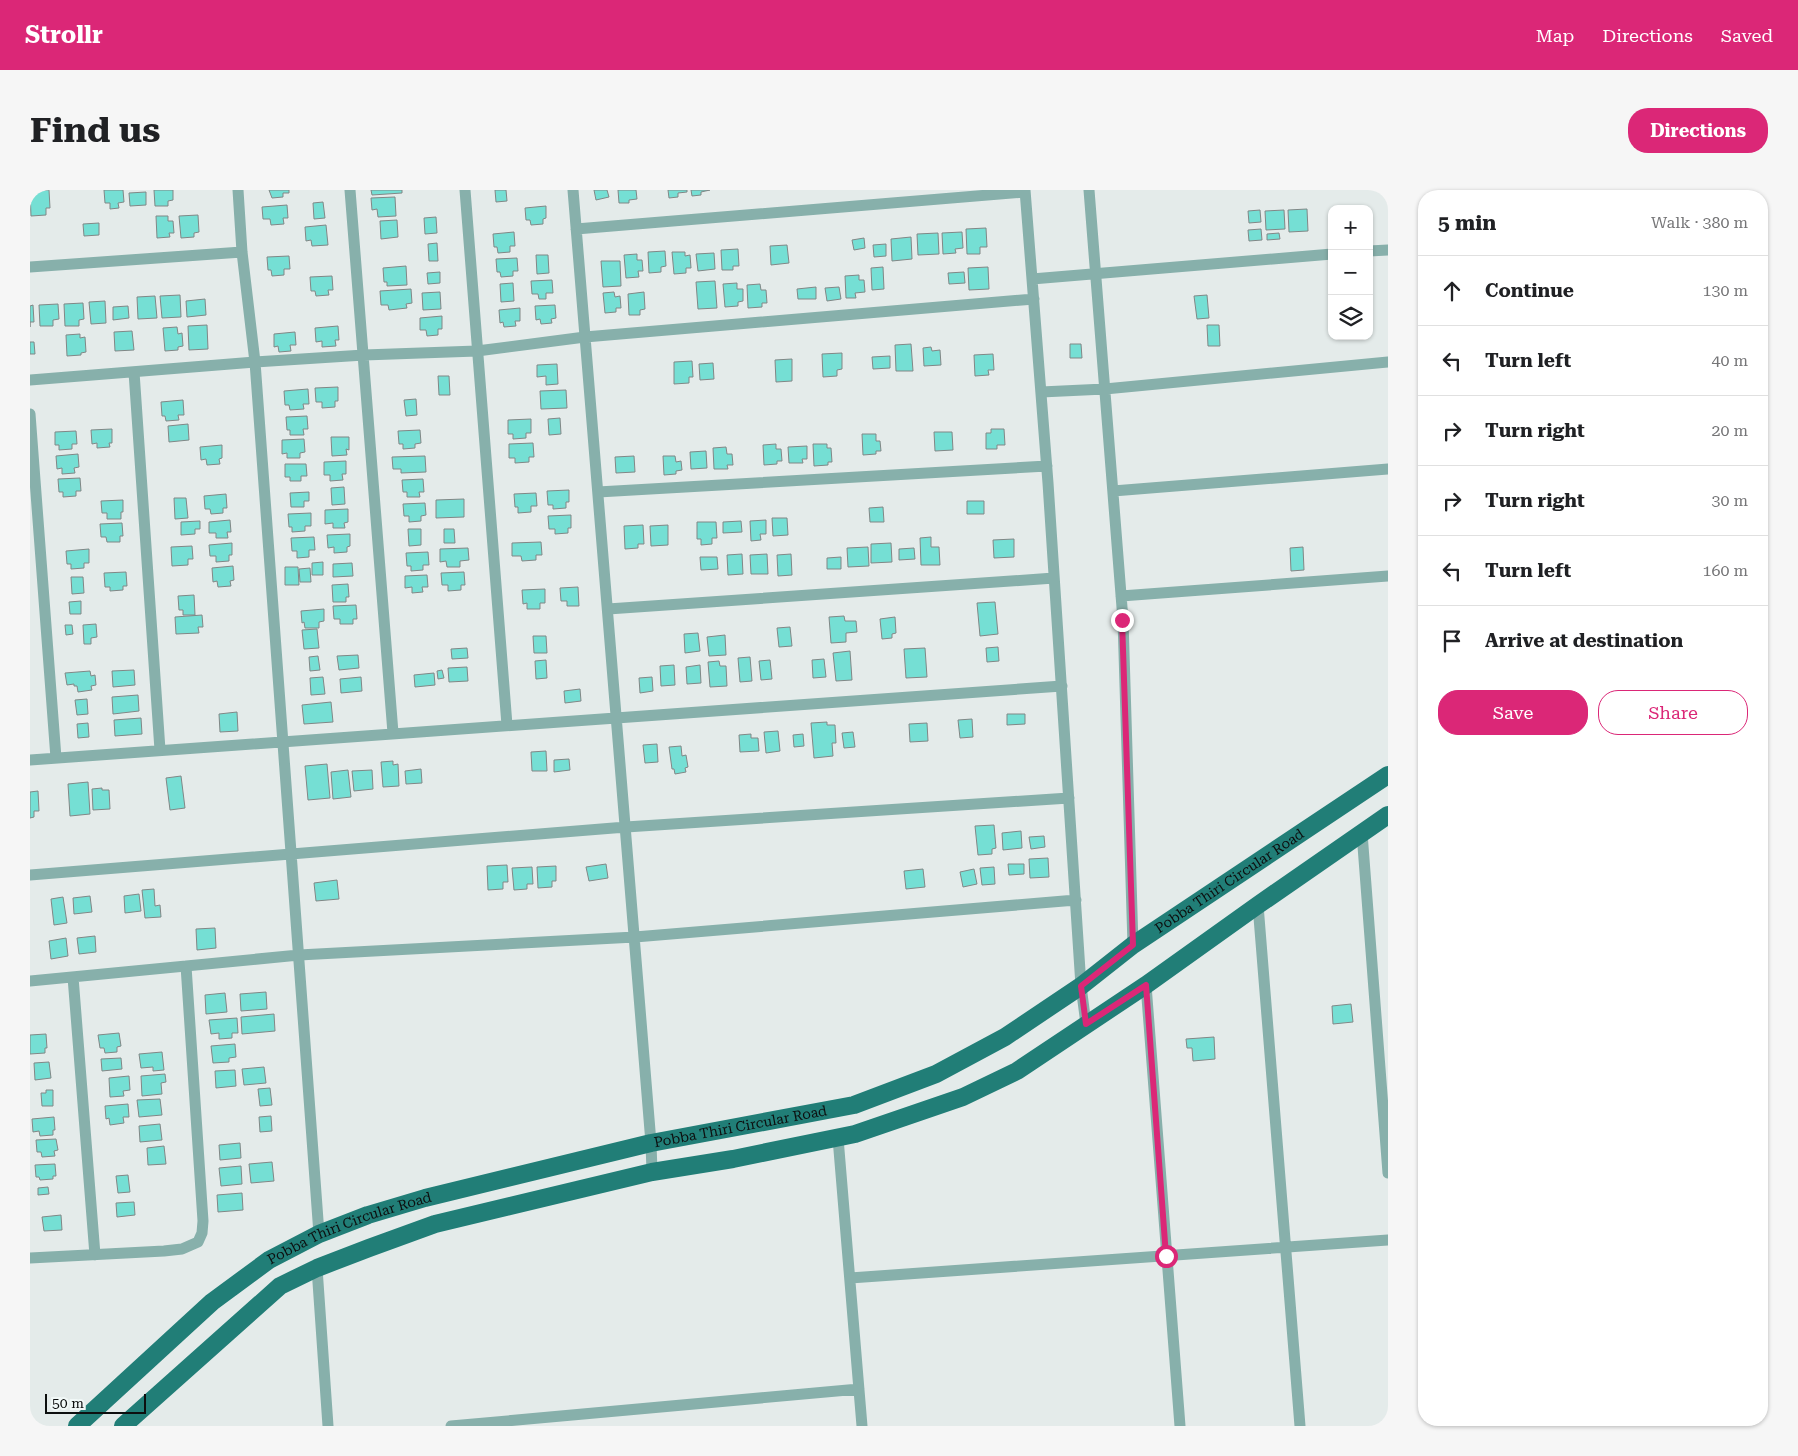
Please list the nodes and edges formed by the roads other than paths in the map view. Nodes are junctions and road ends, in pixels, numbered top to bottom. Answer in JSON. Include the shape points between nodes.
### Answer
{"nodes":[{"id":1,"x":238,"y":190,"type":"edge"},
{"id":2,"x":350,"y":190,"type":"edge"},
{"id":3,"x":465,"y":190,"type":"edge"},
{"id":4,"x":573,"y":190,"type":"edge"},
{"id":5,"x":1090,"y":190,"type":"edge"},
{"id":6,"x":1025,"y":191,"type":"edge"},
{"id":7,"x":576,"y":229,"type":"junction"},
{"id":8,"x":1388,"y":250,"type":"edge"},
{"id":9,"x":1373,"y":251,"type":"edge"},
{"id":10,"x":242,"y":252,"type":"junction"},
{"id":11,"x":1328,"y":254,"type":"edge"},
{"id":12,"x":30,"y":267,"type":"edge"},
{"id":13,"x":1096,"y":274,"type":"junction"},
{"id":14,"x":1032,"y":279,"type":"junction"},
{"id":15,"x":1034,"y":299,"type":"junction"},
{"id":16,"x":585,"y":337,"type":"junction"},
{"id":17,"x":477,"y":351,"type":"junction"},
{"id":18,"x":364,"y":355,"type":"junction"},
{"id":19,"x":255,"y":362,"type":"junction"},
{"id":20,"x":1388,"y":362,"type":"edge"},
{"id":21,"x":134,"y":372,"type":"junction"},
{"id":22,"x":30,"y":380,"type":"edge"},
{"id":23,"x":1105,"y":389,"type":"junction"},
{"id":24,"x":1041,"y":392,"type":"junction"},
{"id":25,"x":30,"y":414,"type":"edge"},
{"id":26,"x":1047,"y":466,"type":"junction"},
{"id":27,"x":1388,"y":470,"type":"edge"},
{"id":28,"x":1113,"y":491,"type":"junction"},
{"id":29,"x":598,"y":492,"type":"junction"},
{"id":30,"x":1388,"y":576,"type":"edge"},
{"id":31,"x":1054,"y":578,"type":"junction"},
{"id":32,"x":1121,"y":596,"type":"junction"},
{"id":33,"x":608,"y":609,"type":"junction"},
{"id":34,"x":1062,"y":686,"type":"junction"},
{"id":35,"x":617,"y":717,"type":"junction"},
{"id":36,"x":507,"y":724,"type":"junction"},
{"id":37,"x":392,"y":733,"type":"junction"},
{"id":38,"x":283,"y":741,"type":"junction"},
{"id":39,"x":160,"y":750,"type":"junction"},
{"id":40,"x":56,"y":758,"type":"junction"},
{"id":41,"x":30,"y":760,"type":"edge"},
{"id":42,"x":1388,"y":775,"type":"edge"},
{"id":43,"x":1069,"y":798,"type":"junction"},
{"id":44,"x":1388,"y":815,"type":"edge"},
{"id":45,"x":626,"y":827,"type":"junction"},
{"id":46,"x":1362,"y":833,"type":"junction"},
{"id":47,"x":292,"y":854,"type":"junction"},
{"id":48,"x":30,"y":875,"type":"edge"},
{"id":49,"x":1076,"y":900,"type":"junction"},
{"id":50,"x":1258,"y":905,"type":"junction"},
{"id":51,"x":635,"y":937,"type":"junction"},
{"id":52,"x":1133,"y":945,"type":"junction"},
{"id":53,"x":299,"y":955,"type":"junction"},
{"id":54,"x":186,"y":966,"type":"junction"},
{"id":55,"x":72,"y":977,"type":"junction"},
{"id":56,"x":30,"y":981,"type":"edge"},
{"id":57,"x":1146,"y":985,"type":"junction"},
{"id":58,"x":1081,"y":986,"type":"junction"},
{"id":59,"x":1086,"y":1024,"type":"junction"},
{"id":60,"x":838,"y":1138,"type":"junction"},
{"id":61,"x":651,"y":1143,"type":"junction"},
{"id":62,"x":652,"y":1172,"type":"junction"},
{"id":63,"x":1388,"y":1173,"type":"edge"},
{"id":64,"x":319,"y":1234,"type":"junction"},
{"id":65,"x":1388,"y":1240,"type":"edge"},
{"id":66,"x":1284,"y":1247,"type":"junction"},
{"id":67,"x":95,"y":1254,"type":"junction"},
{"id":68,"x":1166,"y":1256,"type":"junction"},
{"id":69,"x":30,"y":1258,"type":"edge"},
{"id":70,"x":317,"y":1268,"type":"junction"},
{"id":71,"x":850,"y":1278,"type":"junction"},
{"id":72,"x":859,"y":1389,"type":"junction"},
{"id":73,"x":77,"y":1426,"type":"edge"},
{"id":74,"x":124,"y":1426,"type":"edge"},
{"id":75,"x":328,"y":1426,"type":"edge"},
{"id":76,"x":451,"y":1426,"type":"edge"},
{"id":77,"x":862,"y":1426,"type":"edge"},
{"id":78,"x":1180,"y":1426,"type":"edge"},
{"id":79,"x":1300,"y":1426,"type":"edge"}],
"edges":[{"from":1,"to":10,"type":"street"},
{"from":2,"to":18,"type":"street"},
{"from":3,"to":17,"type":"street"},
{"from":4,"to":7,"type":"street"},
{"from":5,"to":13,"type":"street"},
{"from":6,"to":7,"type":"street"},
{"from":6,"to":14,"type":"street"},
{"from":7,"to":16,"type":"street"},
{"from":8,"to":9,"type":"street"},
{"from":10,"to":12,"type":"street"},
{"from":10,"to":19,"type":"street"},
{"from":11,"to":13,"type":"street"},
{"from":13,"to":14,"type":"street"},
{"from":13,"to":23,"type":"street"},
{"from":14,"to":15,"type":"street"},
{"from":15,"to":16,"type":"street"},
{"from":15,"to":24,"type":"street"},
{"from":16,"to":17,"type":"street"},
{"from":16,"to":29,"type":"street"},
{"from":17,"to":18,"type":"street"},
{"from":17,"to":36,"type":"street"},
{"from":18,"to":19,"type":"street"},
{"from":18,"to":37,"type":"street"},
{"from":19,"to":21,"type":"street"},
{"from":19,"to":38,"type":"street"},
{"from":20,"to":23,"type":"street"},
{"from":21,"to":22,"type":"street"},
{"from":21,"to":39,"type":"street"},
{"from":23,"to":24,"type":"street"},
{"from":23,"to":28,"type":"street"},
{"from":24,"to":26,"type":"street"},
{"from":25,"to":40,"type":"street"},
{"from":26,"to":29,"type":"street"},
{"from":26,"to":31,"type":"street"},
{"from":27,"to":28,"type":"street"},
{"from":28,"to":32,"type":"street"},
{"from":29,"to":33,"type":"street"},
{"from":30,"to":32,"type":"street"},
{"from":31,"to":33,"type":"street"},
{"from":31,"to":34,"type":"street"},
{"from":32,"to":52,"type":"street"},
{"from":33,"to":35,"type":"street"},
{"from":34,"to":35,"type":"street"},
{"from":34,"to":43,"type":"street"},
{"from":35,"to":36,"type":"street"},
{"from":35,"to":45,"type":"street"},
{"from":36,"to":37,"type":"street"},
{"from":37,"to":38,"type":"street"},
{"from":38,"to":39,"type":"street"},
{"from":38,"to":47,"type":"street"},
{"from":39,"to":40,"type":"street"},
{"from":40,"to":41,"type":"street"},
{"from":42,"to":52,"type":"main road","name":"Pobba Thiri Circular Road"},
{"from":43,"to":45,"type":"street"},
{"from":43,"to":49,"type":"street"},
{"from":44,"to":46,"type":"main road","name":"Pobba Thiri Circular Road"},
{"from":45,"to":47,"type":"street"},
{"from":45,"to":51,"type":"street"},
{"from":46,"to":50,"type":"main road","name":"Pobba Thiri Circular Road"},
{"from":46,"to":63,"type":"street"},
{"from":47,"to":48,"type":"street"},
{"from":47,"to":53,"type":"street"},
{"from":49,"to":51,"type":"street"},
{"from":49,"to":58,"type":"street"},
{"from":50,"to":57,"type":"main road","name":"Pobba Thiri Circular Road"},
{"from":50,"to":66,"type":"street"},
{"from":51,"to":53,"type":"street"},
{"from":51,"to":61,"type":"street"},
{"from":52,"to":58,"type":"main road","name":"Pobba Thiri Circular Road"},
{"from":53,"to":54,"type":"street"},
{"from":53,"to":64,"type":"street"},
{"from":54,"to":55,"type":"street"},
{"from":54,"to":67,"type":"street","via":[[202,1233],[198,1242],[182,1249]]},
{"from":55,"to":56,"type":"street"},
{"from":55,"to":67,"type":"street"},
{"from":57,"to":59,"type":"main road","name":"Pobba Thiri Circular Road"},
{"from":57,"to":68,"type":"street"},
{"from":58,"to":59,"type":"street"},
{"from":58,"to":61,"type":"main road","name":"Pobba Thiri Circular Road","via":[[1006,1038],[936,1074],[854,1104]]},
{"from":59,"to":60,"type":"main road","name":"Pobba Thiri Circular Road","via":[[1016,1071],[963,1097]]},
{"from":60,"to":62,"type":"main road","name":"Pobba Thiri Circular Road"},
{"from":60,"to":71,"type":"street"},
{"from":61,"to":62,"type":"street"},
{"from":61,"to":64,"type":"main road","name":"Pobba Thiri Circular Road","via":[[425,1198]]},
{"from":62,"to":70,"type":"main road","name":"Pobba Thiri Circular Road","via":[[435,1224]]},
{"from":64,"to":73,"type":"main road","name":"Pobba Thiri Circular Road","via":[[269,1260],[212,1302]]},
{"from":65,"to":66,"type":"street"},
{"from":66,"to":68,"type":"street"},
{"from":66,"to":79,"type":"street"},
{"from":67,"to":69,"type":"street"},
{"from":68,"to":71,"type":"street"},
{"from":68,"to":78,"type":"street"},
{"from":70,"to":74,"type":"main road","name":"Pobba Thiri Circular Road","via":[[280,1286]]},
{"from":70,"to":75,"type":"street"},
{"from":71,"to":72,"type":"street"},
{"from":72,"to":76,"type":"street"},
{"from":72,"to":77,"type":"street"}]}
